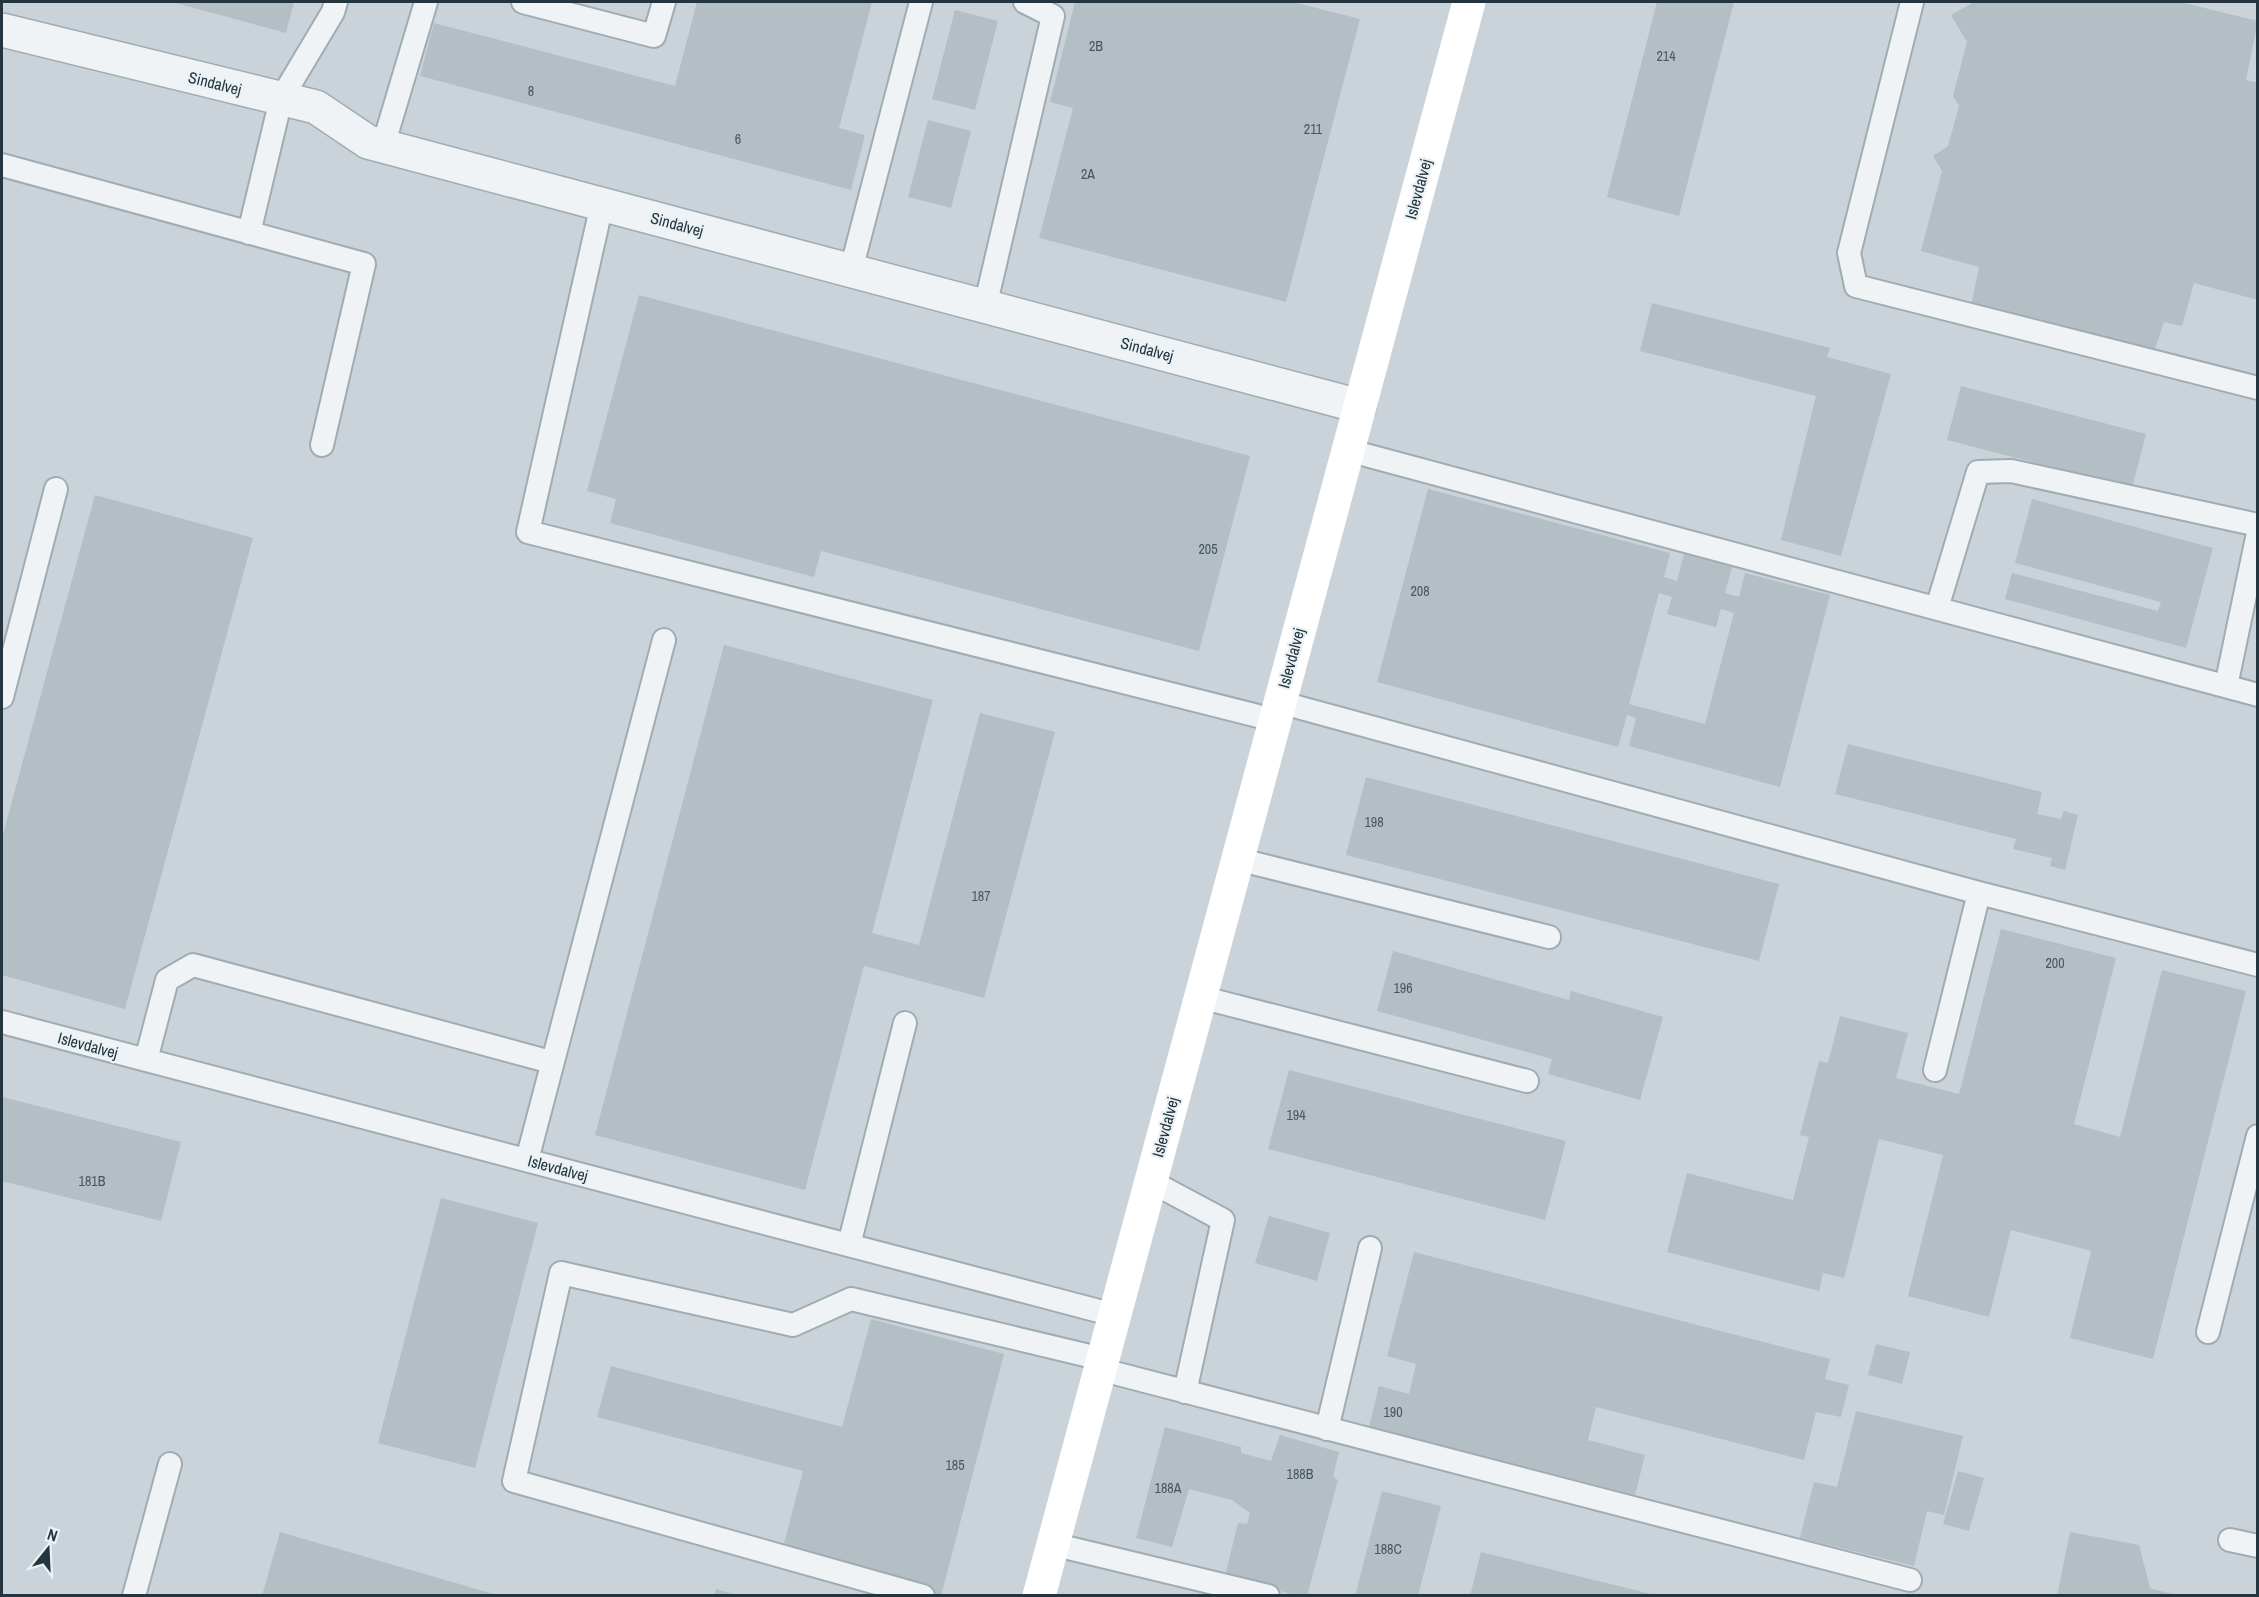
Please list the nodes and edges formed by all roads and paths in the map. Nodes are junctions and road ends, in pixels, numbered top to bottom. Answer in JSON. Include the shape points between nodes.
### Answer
{"nodes":[{"id":1,"x":336,"y":2,"type":"edge"},
{"id":2,"x":426,"y":2,"type":"edge"},
{"id":3,"x":523,"y":2,"type":"edge"},
{"id":4,"x":664,"y":2,"type":"edge"},
{"id":5,"x":921,"y":2,"type":"edge"},
{"id":6,"x":1025,"y":2,"type":"edge"},
{"id":7,"x":1469,"y":2,"type":"edge"},
{"id":8,"x":1912,"y":2,"type":"edge"},
{"id":9,"x":2,"y":30,"type":"edge"},
{"id":10,"x":281,"y":99,"type":"junction"},
{"id":11,"x":383,"y":146,"type":"junction"},
{"id":12,"x":2,"y":165,"type":"edge"},
{"id":13,"x":602,"y":204,"type":"junction"},
{"id":14,"x":249,"y":233,"type":"junction"},
{"id":15,"x":851,"y":270,"type":"junction"},
{"id":16,"x":986,"y":306,"type":"junction"},
{"id":17,"x":2258,"y":388,"type":"edge"},
{"id":18,"x":1359,"y":406,"type":"junction"},
{"id":19,"x":322,"y":445,"type":"dead end"},
{"id":20,"x":1347,"y":450,"type":"junction"},
{"id":21,"x":56,"y":489,"type":"dead end"},
{"id":22,"x":2258,"y":525,"type":"edge"},
{"id":23,"x":2258,"y":533,"type":"edge"},
{"id":24,"x":1937,"y":608,"type":"junction"},
{"id":25,"x":664,"y":640,"type":"dead end"},
{"id":26,"x":2226,"y":686,"type":"junction"},
{"id":27,"x":2258,"y":694,"type":"edge"},
{"id":28,"x":2,"y":697,"type":"edge"},
{"id":29,"x":1277,"y":711,"type":"junction"},
{"id":30,"x":1237,"y":859,"type":"junction"},
{"id":31,"x":1979,"y":893,"type":"junction"},
{"id":32,"x":1549,"y":937,"type":"dead end"},
{"id":33,"x":2258,"y":965,"type":"edge"},
{"id":34,"x":1200,"y":997,"type":"junction"},
{"id":35,"x":2,"y":1022,"type":"edge"},
{"id":36,"x":905,"y":1023,"type":"dead end"},
{"id":37,"x":146,"y":1060,"type":"junction"},
{"id":38,"x":551,"y":1062,"type":"junction"},
{"id":39,"x":1935,"y":1070,"type":"dead end"},
{"id":40,"x":1527,"y":1081,"type":"dead end"},
{"id":41,"x":2258,"y":1136,"type":"edge"},
{"id":42,"x":527,"y":1160,"type":"junction"},
{"id":43,"x":1150,"y":1181,"type":"junction"},
{"id":44,"x":849,"y":1245,"type":"junction"},
{"id":45,"x":1370,"y":1248,"type":"dead end"},
{"id":46,"x":1114,"y":1315,"type":"junction"},
{"id":47,"x":2208,"y":1332,"type":"dead end"},
{"id":48,"x":1101,"y":1364,"type":"junction"},
{"id":49,"x":1185,"y":1392,"type":"junction"},
{"id":50,"x":1327,"y":1429,"type":"junction"},
{"id":51,"x":170,"y":1464,"type":"dead end"},
{"id":52,"x":2230,"y":1539,"type":"dead end"},
{"id":53,"x":1052,"y":1544,"type":"junction"},
{"id":54,"x":2258,"y":1546,"type":"edge"},
{"id":55,"x":1910,"y":1580,"type":"dead end"},
{"id":56,"x":134,"y":1596,"type":"edge"},
{"id":57,"x":923,"y":1596,"type":"edge"},
{"id":58,"x":1039,"y":1596,"type":"edge"},
{"id":59,"x":1268,"y":1596,"type":"edge"}],
"edges":[{"from":1,"to":10,"type":"lane"},
{"from":2,"to":11,"type":"lane"},
{"from":3,"to":4,"type":"lane","via":[[654,36]]},
{"from":5,"to":15,"type":"lane"},
{"from":6,"to":16,"type":"lane","via":[[1053,16]]},
{"from":7,"to":18,"type":"street","name":"Islevdalvej"},
{"from":8,"to":17,"type":"lane","via":[[1849,253],[1856,286]]},
{"from":9,"to":10,"type":"street","name":"Sindalvej"},
{"from":10,"to":11,"type":"street","name":"Sindalvej","via":[[316,107],[368,142]]},
{"from":10,"to":14,"type":"lane"},
{"from":11,"to":13,"type":"street","name":"Sindalvej"},
{"from":12,"to":14,"type":"lane"},
{"from":13,"to":15,"type":"street","name":"Sindalvej"},
{"from":13,"to":29,"type":"lane","via":[[528,532]]},
{"from":14,"to":19,"type":"lane","via":[[364,264]]},
{"from":15,"to":16,"type":"street","name":"Sindalvej"},
{"from":16,"to":18,"type":"street","name":"Sindalvej"},
{"from":18,"to":20,"type":"street","name":"Islevdalvej"},
{"from":20,"to":24,"type":"lane"},
{"from":20,"to":29,"type":"street","name":"Islevdalvej"},
{"from":21,"to":28,"type":"lane"},
{"from":22,"to":24,"type":"lane","via":[[2011,471],[1978,472]]},
{"from":23,"to":26,"type":"lane"},
{"from":24,"to":26,"type":"lane"},
{"from":25,"to":38,"type":"lane"},
{"from":26,"to":27,"type":"lane"},
{"from":29,"to":30,"type":"street","name":"Islevdalvej"},
{"from":29,"to":31,"type":"lane"},
{"from":30,"to":32,"type":"lane"},
{"from":30,"to":34,"type":"street","name":"Islevdalvej"},
{"from":31,"to":33,"type":"lane"},
{"from":31,"to":39,"type":"lane"},
{"from":34,"to":40,"type":"lane"},
{"from":34,"to":43,"type":"street","name":"Islevdalvej"},
{"from":35,"to":37,"type":"lane","name":"Islevdalvej"},
{"from":36,"to":44,"type":"lane"},
{"from":37,"to":38,"type":"lane","via":[[167,980],[193,964]]},
{"from":37,"to":42,"type":"lane","name":"Islevdalvej"},
{"from":38,"to":42,"type":"lane"},
{"from":41,"to":47,"type":"lane"},
{"from":42,"to":44,"type":"lane","name":"Islevdalvej"},
{"from":43,"to":46,"type":"street","name":"Islevdalvej"},
{"from":43,"to":49,"type":"lane","via":[[1223,1220]]},
{"from":44,"to":46,"type":"lane","name":"Islevdalvej"},
{"from":45,"to":50,"type":"lane"},
{"from":46,"to":48,"type":"street","name":"Islevdalvej"},
{"from":48,"to":49,"type":"lane"},
{"from":48,"to":53,"type":"street","name":"Islevdalvej"},
{"from":48,"to":57,"type":"lane","via":[[851,1299],[793,1325],[561,1273],[514,1481]]},
{"from":49,"to":50,"type":"lane"},
{"from":50,"to":55,"type":"lane"},
{"from":51,"to":56,"type":"lane"},
{"from":52,"to":54,"type":"lane"},
{"from":53,"to":58,"type":"street","name":"Islevdalvej"},
{"from":53,"to":59,"type":"lane"}]}
